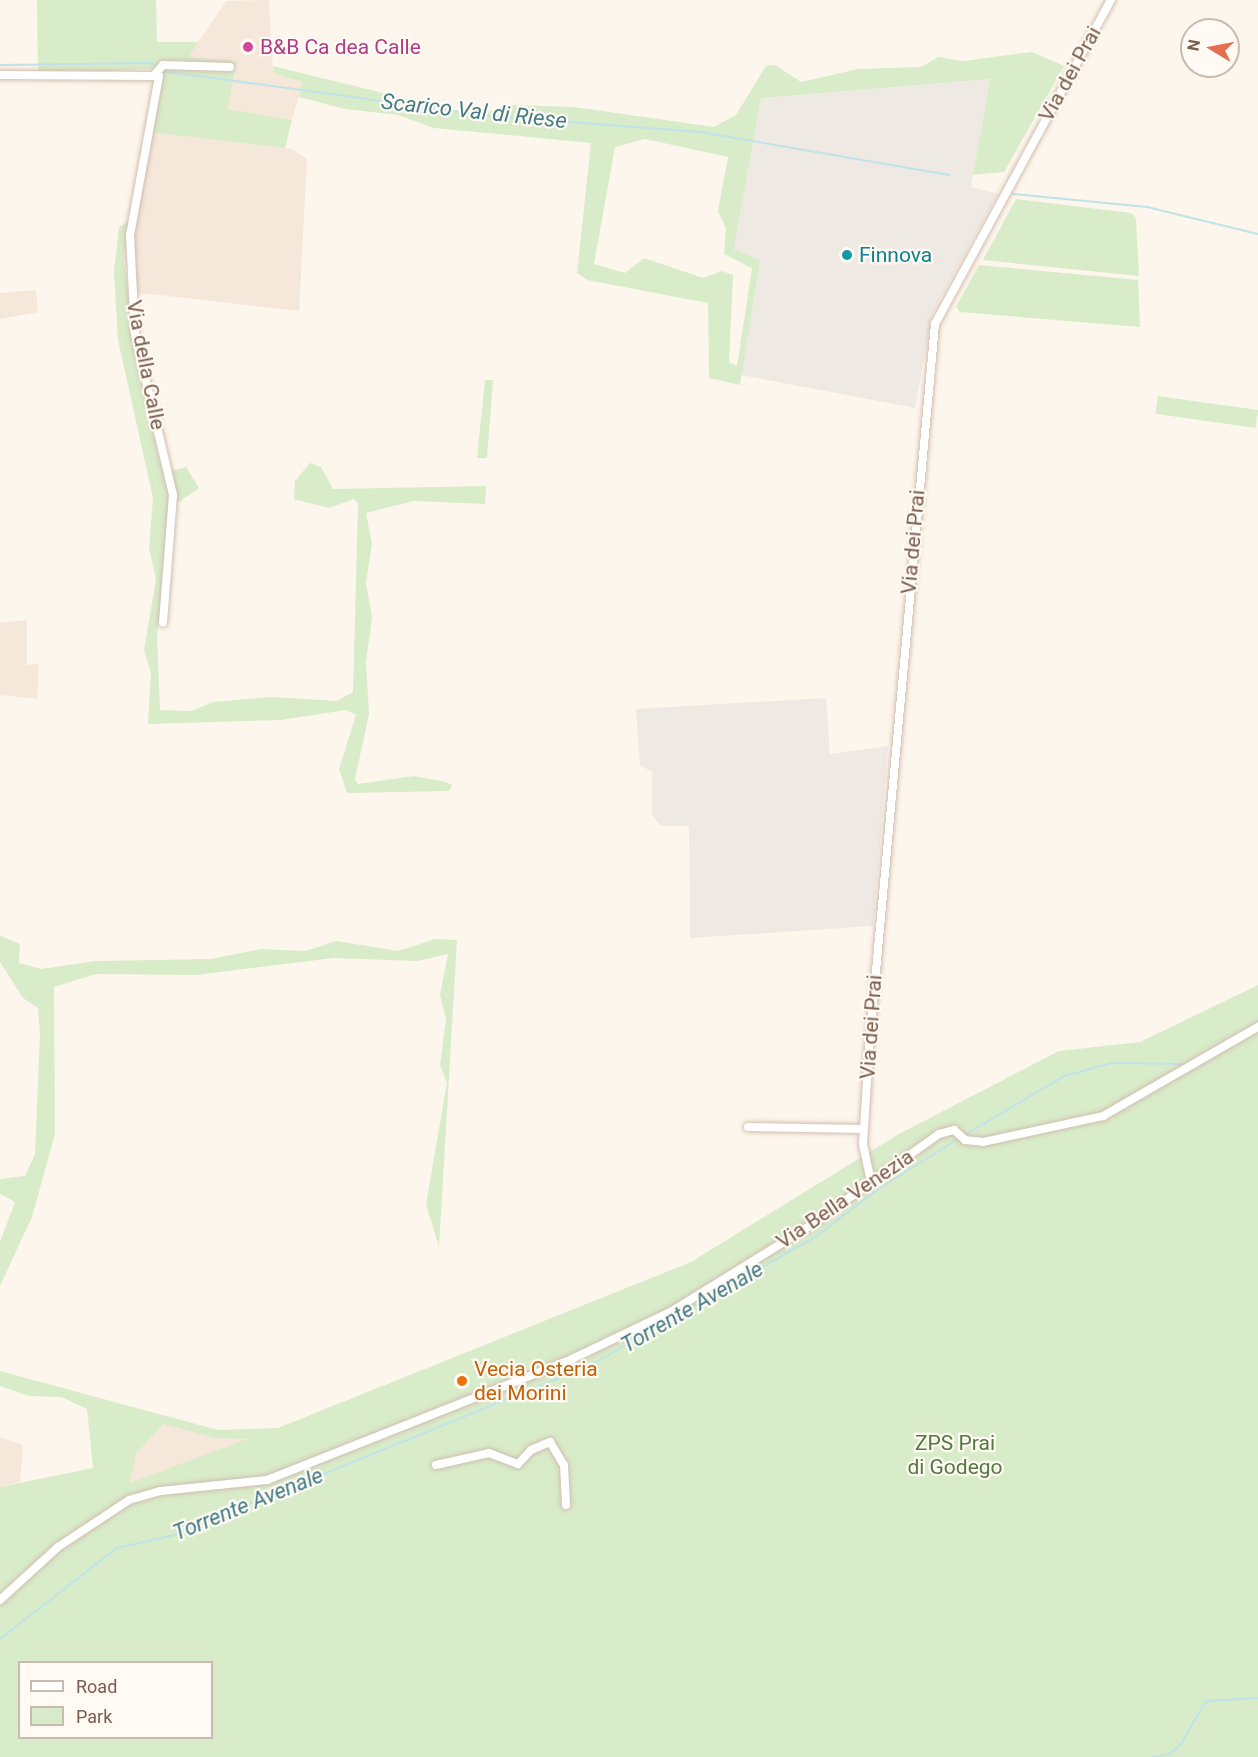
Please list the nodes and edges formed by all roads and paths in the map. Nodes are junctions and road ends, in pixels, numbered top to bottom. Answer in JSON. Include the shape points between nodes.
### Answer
{"nodes":[{"id":1,"x":1111,"y":0,"type":"edge"},
{"id":2,"x":230,"y":67,"type":"dead end"},
{"id":3,"x":155,"y":74,"type":"junction"},
{"id":4,"x":0,"y":75,"type":"edge"},
{"id":5,"x":163,"y":623,"type":"dead end"},
{"id":6,"x":1258,"y":1028,"type":"edge"},
{"id":7,"x":748,"y":1127,"type":"dead end"},
{"id":8,"x":864,"y":1129,"type":"junction"},
{"id":9,"x":871,"y":1182,"type":"junction"},
{"id":10,"x":436,"y":1465,"type":"dead end"},
{"id":11,"x":566,"y":1504,"type":"dead end"},
{"id":12,"x":0,"y":1600,"type":"edge"}],
"edges":[{"from":1,"to":8,"type":"street","name":"Via dei Prai","via":[[935,324]]},
{"from":2,"to":3,"type":"street","via":[[164,65]]},
{"from":3,"to":4,"type":"street"},
{"from":3,"to":5,"type":"street","name":"Via della Calle","via":[[155,114],[130,235],[135,334],[173,495]]},
{"from":6,"to":9,"type":"street","name":"Via Bella Venezia","via":[[1115,1111],[983,1142],[939,1134]]},
{"from":7,"to":8,"type":"street"},
{"from":8,"to":9,"type":"street","name":"Via dei Prai"},
{"from":9,"to":12,"type":"street","name":"Via Bella Venezia","via":[[811,1226],[647,1324],[504,1388],[267,1480],[160,1491],[129,1500],[58,1547]]},
{"from":10,"to":11,"type":"street","via":[[489,1453],[518,1464],[531,1449],[550,1443],[564,1465]]}]}
